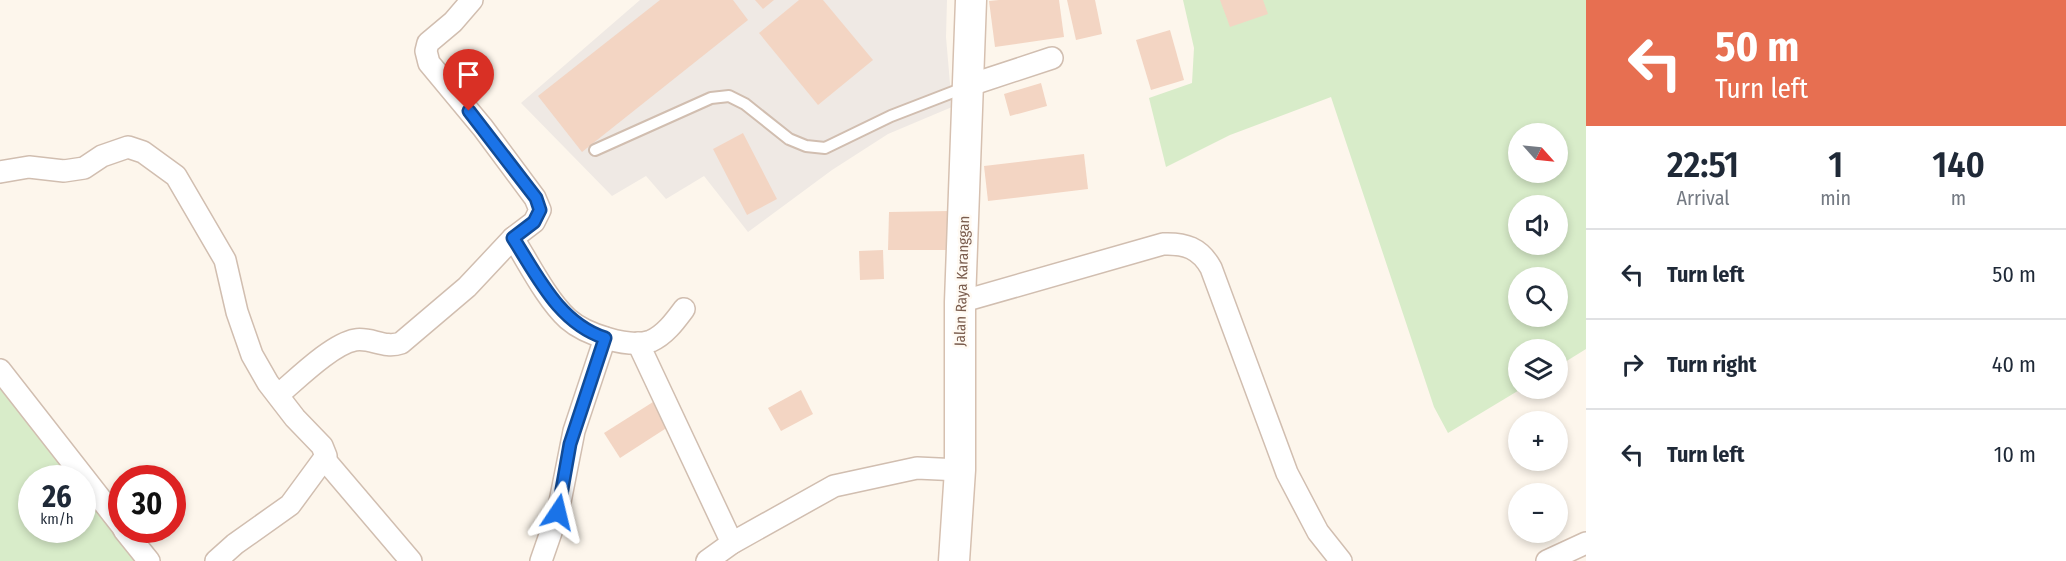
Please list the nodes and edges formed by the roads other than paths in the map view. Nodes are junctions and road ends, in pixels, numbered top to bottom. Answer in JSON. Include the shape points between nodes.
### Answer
{"nodes":[{"id":1,"x":472,"y":0,"type":"edge"},
{"id":2,"x":971,"y":0,"type":"edge"},
{"id":3,"x":1052,"y":58,"type":"dead end"},
{"id":4,"x":970,"y":85,"type":"junction"},
{"id":5,"x":595,"y":150,"type":"dead end"},
{"id":6,"x":0,"y":172,"type":"edge"},
{"id":7,"x":513,"y":238,"type":"junction"},
{"id":8,"x":960,"y":302,"type":"junction"},
{"id":9,"x":684,"y":309,"type":"dead end"},
{"id":10,"x":605,"y":338,"type":"junction"},
{"id":11,"x":638,"y":343,"type":"junction"},
{"id":12,"x":0,"y":370,"type":"edge"},
{"id":13,"x":278,"y":395,"type":"junction"},
{"id":14,"x":325,"y":460,"type":"junction"},
{"id":15,"x":960,"y":470,"type":"junction"},
{"id":16,"x":108,"y":509,"type":"edge"},
{"id":17,"x":135,"y":543,"type":"edge"},
{"id":18,"x":732,"y":543,"type":"junction"},
{"id":19,"x":1586,"y":543,"type":"edge"},
{"id":20,"x":149,"y":561,"type":"edge"},
{"id":21,"x":216,"y":561,"type":"edge"},
{"id":22,"x":411,"y":561,"type":"edge"},
{"id":23,"x":541,"y":561,"type":"edge"},
{"id":24,"x":707,"y":561,"type":"edge"},
{"id":25,"x":954,"y":561,"type":"edge"},
{"id":26,"x":1341,"y":561,"type":"edge"},
{"id":27,"x":1547,"y":561,"type":"edge"}],
"edges":[{"from":1,"to":7,"type":"street","via":[[432,38],[426,51],[429,63],[536,198],[540,210],[534,222]]},
{"from":2,"to":4,"type":"street","name":"Jalan Raya Karanggan"},
{"from":3,"to":4,"type":"street"},
{"from":4,"to":5,"type":"lane","via":[[825,147],[806,146],[789,139],[729,96],[711,98]]},
{"from":4,"to":8,"type":"street","name":"Jalan Raya Karanggan"},
{"from":6,"to":13,"type":"street","via":[[29,167],[64,171],[84,168],[102,156],[128,147],[143,152],[177,176],[225,260],[252,354]]},
{"from":7,"to":10,"type":"street","via":[[568,318]]},
{"from":7,"to":13,"type":"street","via":[[467,287],[401,343],[392,346],[351,340]]},
{"from":8,"to":15,"type":"street","name":"Jalan Raya Karanggan"},
{"from":8,"to":26,"type":"street","via":[[1163,244],[1184,244],[1200,252],[1211,268],[1287,473],[1318,532]]},
{"from":9,"to":11,"type":"street","via":[[662,334]]},
{"from":10,"to":11,"type":"street"},
{"from":10,"to":23,"type":"street","via":[[574,431],[558,512]]},
{"from":11,"to":18,"type":"street"},
{"from":12,"to":16,"type":"street"},
{"from":13,"to":14,"type":"street","via":[[322,446]]},
{"from":14,"to":21,"type":"street","via":[[290,505]]},
{"from":14,"to":22,"type":"street"},
{"from":15,"to":18,"type":"street","via":[[917,468],[834,486]]},
{"from":15,"to":25,"type":"street","name":"Jalan Raya Karanggan"},
{"from":17,"to":20,"type":"street"},
{"from":18,"to":24,"type":"street"},
{"from":19,"to":27,"type":"street"}]}
